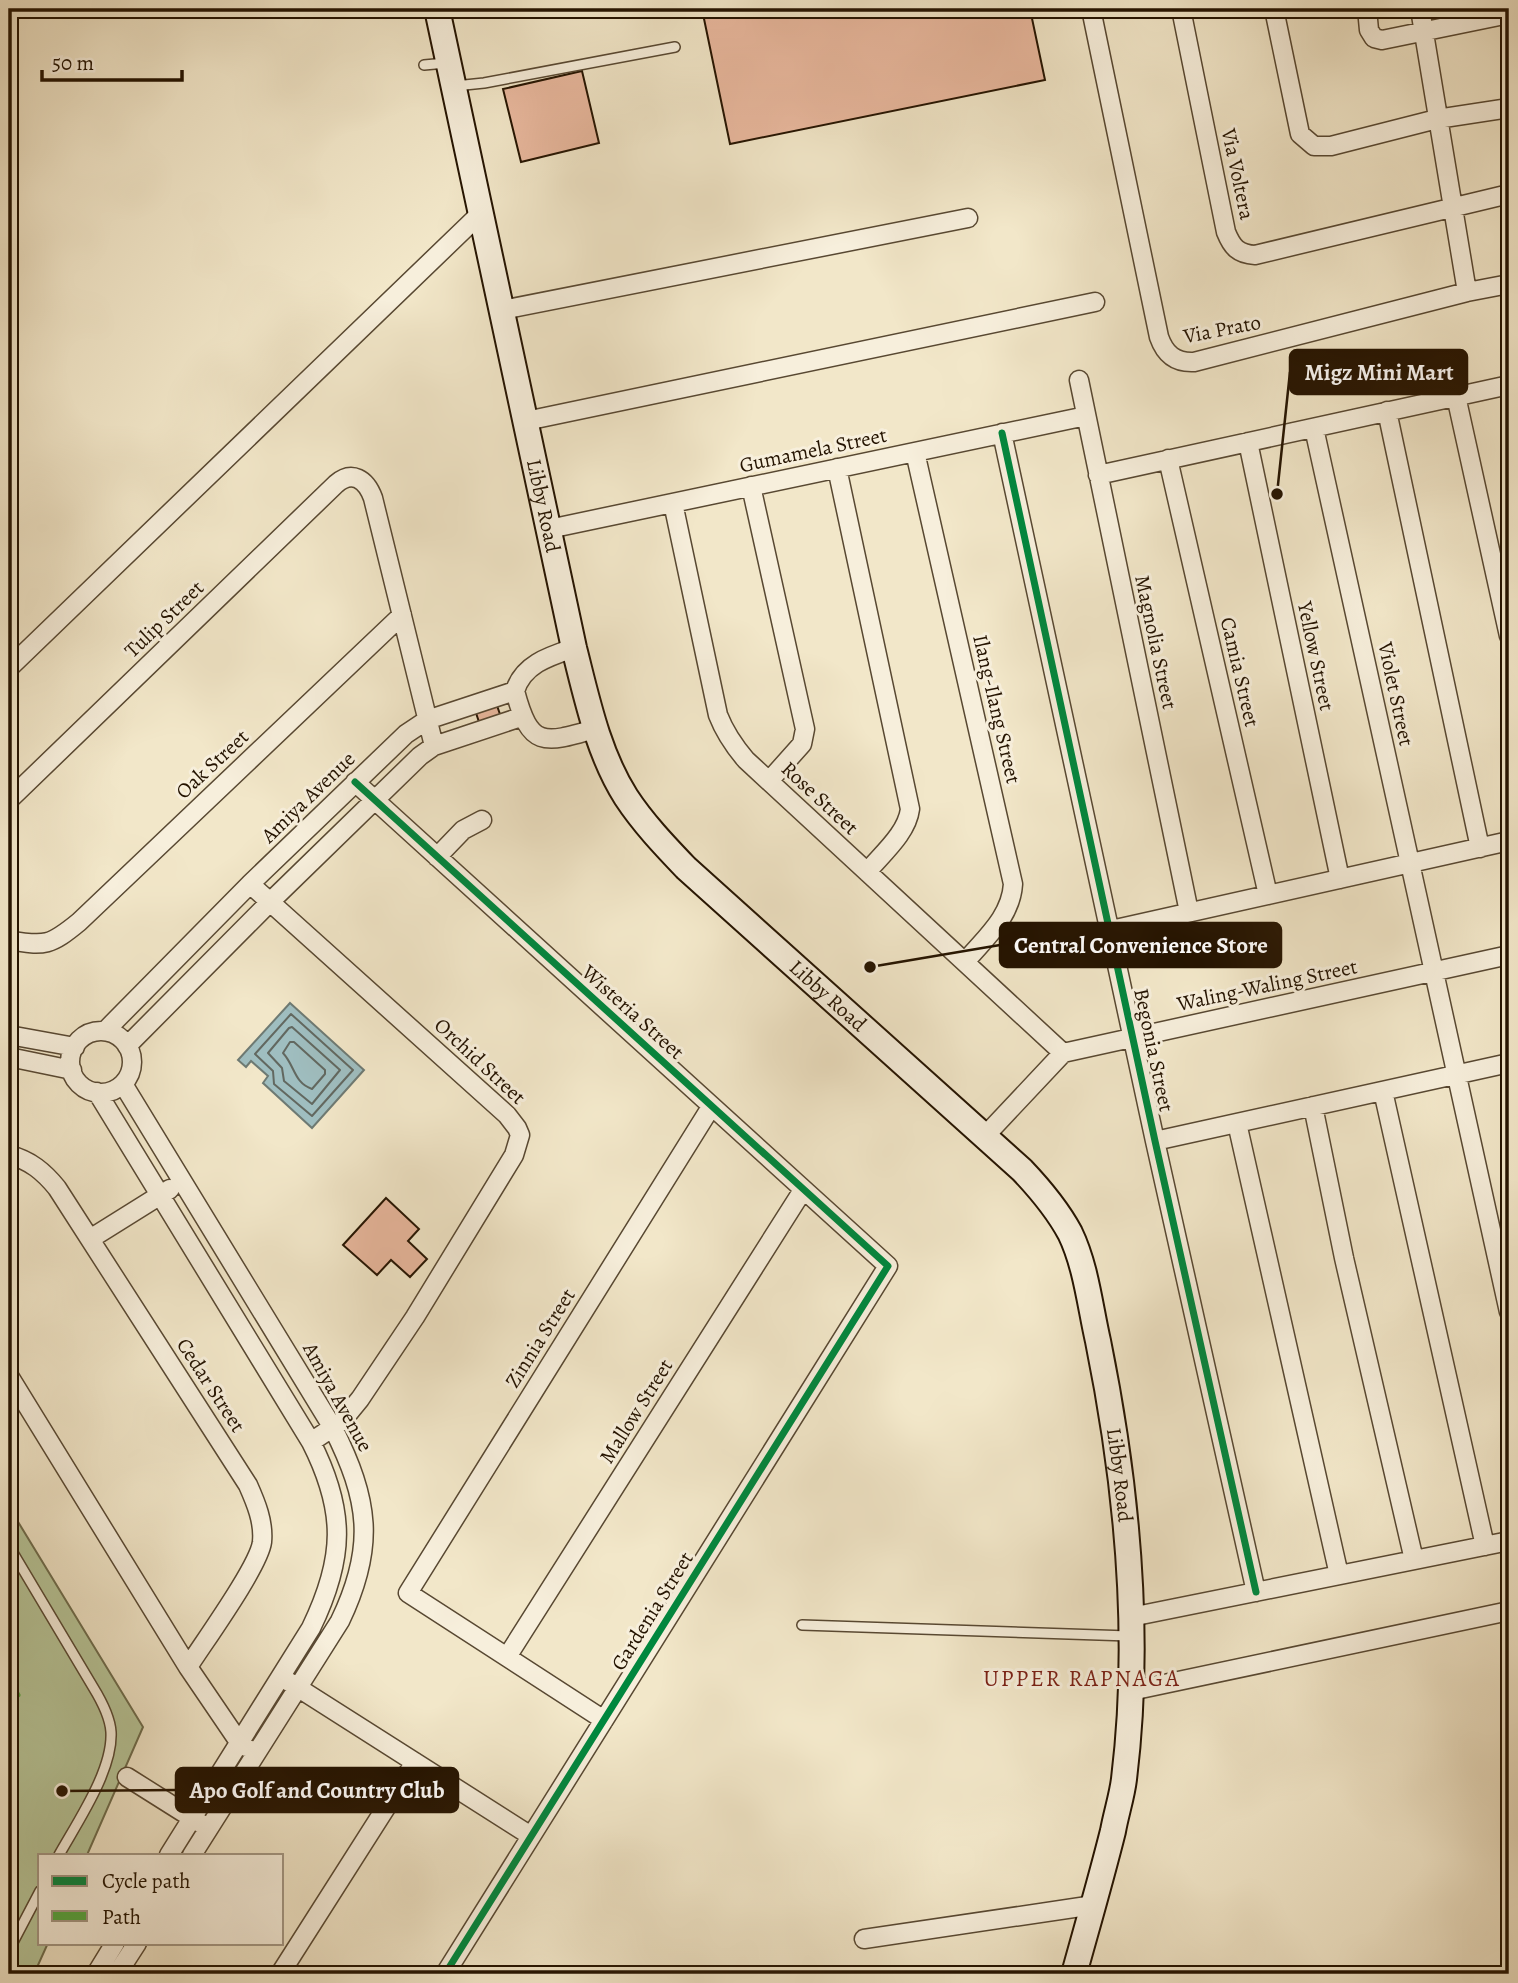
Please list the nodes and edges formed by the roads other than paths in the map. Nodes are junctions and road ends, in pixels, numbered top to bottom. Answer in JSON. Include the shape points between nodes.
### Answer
{"nodes":[{"id":1,"x":437,"y":9,"type":"edge"},
{"id":2,"x":1091,"y":9,"type":"edge"},
{"id":3,"x":1181,"y":9,"type":"edge"},
{"id":4,"x":1275,"y":9,"type":"edge"},
{"id":5,"x":1367,"y":9,"type":"edge"},
{"id":6,"x":1420,"y":9,"type":"edge"},
{"id":7,"x":1509,"y":14,"type":"edge"},
{"id":8,"x":1425,"y":32,"type":"junction"},
{"id":9,"x":675,"y":47,"type":"dead end"},
{"id":10,"x":424,"y":65,"type":"dead end"},
{"id":11,"x":451,"y":74,"type":"junction"},
{"id":12,"x":1509,"y":108,"type":"edge"},
{"id":13,"x":1437,"y":119,"type":"junction"},
{"id":14,"x":1509,"y":194,"type":"edge"},
{"id":15,"x":1453,"y":206,"type":"junction"},
{"id":16,"x":481,"y":213,"type":"junction"},
{"id":17,"x":968,"y":218,"type":"dead end"},
{"id":18,"x":1509,"y":284,"type":"edge"},
{"id":19,"x":1467,"y":292,"type":"junction"},
{"id":20,"x":1096,"y":302,"type":"dead end"},
{"id":21,"x":502,"y":310,"type":"junction"},
{"id":22,"x":1079,"y":380,"type":"dead end"},
{"id":23,"x":1509,"y":385,"type":"edge"},
{"id":24,"x":1456,"y":396,"type":"junction"},
{"id":25,"x":1387,"y":411,"type":"junction"},
{"id":26,"x":1086,"y":415,"type":"junction"},
{"id":27,"x":526,"y":421,"type":"junction"},
{"id":28,"x":1314,"y":428,"type":"junction"},
{"id":29,"x":1002,"y":433,"type":"junction"},
{"id":30,"x":1248,"y":442,"type":"junction"},
{"id":31,"x":915,"y":452,"type":"junction"},
{"id":32,"x":1168,"y":459,"type":"junction"},
{"id":33,"x":837,"y":468,"type":"junction"},
{"id":34,"x":1098,"y":475,"type":"junction"},
{"id":35,"x":751,"y":486,"type":"junction"},
{"id":36,"x":673,"y":503,"type":"junction"},
{"id":37,"x":549,"y":529,"type":"junction"},
{"id":38,"x":402,"y":615,"type":"junction"},
{"id":39,"x":1509,"y":636,"type":"edge"},
{"id":40,"x":574,"y":649,"type":"junction"},
{"id":41,"x":9,"y":668,"type":"edge"},
{"id":42,"x":514,"y":691,"type":"junction"},
{"id":43,"x":522,"y":717,"type":"junction"},
{"id":44,"x":427,"y":720,"type":"junction"},
{"id":45,"x":596,"y":729,"type":"junction"},
{"id":46,"x":434,"y":747,"type":"junction"},
{"id":47,"x":769,"y":781,"type":"junction"},
{"id":48,"x":355,"y":782,"type":"junction"},
{"id":49,"x":9,"y":800,"type":"edge"},
{"id":50,"x":374,"y":800,"type":"junction"},
{"id":51,"x":482,"y":820,"type":"dead end"},
{"id":52,"x":1509,"y":841,"type":"edge"},
{"id":53,"x":1480,"y":848,"type":"junction"},
{"id":54,"x":436,"y":857,"type":"junction"},
{"id":55,"x":1410,"y":863,"type":"junction"},
{"id":56,"x":867,"y":872,"type":"junction"},
{"id":57,"x":1340,"y":879,"type":"junction"},
{"id":58,"x":250,"y":884,"type":"junction"},
{"id":59,"x":1268,"y":895,"type":"junction"},
{"id":60,"x":270,"y":902,"type":"junction"},
{"id":61,"x":1189,"y":912,"type":"junction"},
{"id":62,"x":1111,"y":930,"type":"junction"},
{"id":63,"x":9,"y":940,"type":"edge"},
{"id":64,"x":1509,"y":954,"type":"edge"},
{"id":65,"x":965,"y":962,"type":"junction"},
{"id":66,"x":1434,"y":971,"type":"junction"},
{"id":67,"x":105,"y":1031,"type":"junction"},
{"id":68,"x":9,"y":1035,"type":"edge"},
{"id":69,"x":1133,"y":1038,"type":"junction"},
{"id":70,"x":127,"y":1046,"type":"junction"},
{"id":71,"x":75,"y":1047,"type":"junction"},
{"id":72,"x":1063,"y":1053,"type":"junction"},
{"id":73,"x":9,"y":1057,"type":"edge"},
{"id":74,"x":1509,"y":1063,"type":"edge"},
{"id":75,"x":72,"y":1070,"type":"junction"},
{"id":76,"x":1457,"y":1075,"type":"junction"},
{"id":77,"x":123,"y":1084,"type":"junction"},
{"id":78,"x":1383,"y":1091,"type":"junction"},
{"id":79,"x":97,"y":1093,"type":"junction"},
{"id":80,"x":1312,"y":1106,"type":"junction"},
{"id":81,"x":711,"y":1107,"type":"junction"},
{"id":82,"x":1237,"y":1123,"type":"junction"},
{"id":83,"x":985,"y":1136,"type":"junction"},
{"id":84,"x":1155,"y":1141,"type":"junction"},
{"id":85,"x":9,"y":1155,"type":"edge"},
{"id":86,"x":182,"y":1181,"type":"junction"},
{"id":87,"x":803,"y":1190,"type":"junction"},
{"id":88,"x":160,"y":1195,"type":"junction"},
{"id":89,"x":89,"y":1239,"type":"junction"},
{"id":90,"x":888,"y":1266,"type":"joint"},
{"id":91,"x":1509,"y":1312,"type":"edge"},
{"id":92,"x":9,"y":1376,"type":"edge"},
{"id":93,"x":333,"y":1428,"type":"junction"},
{"id":94,"x":311,"y":1442,"type":"junction"},
{"id":95,"x":1509,"y":1541,"type":"edge"},
{"id":96,"x":9,"y":1546,"type":"edge"},
{"id":97,"x":1485,"y":1546,"type":"junction"},
{"id":98,"x":1414,"y":1560,"type":"junction"},
{"id":99,"x":1339,"y":1575,"type":"junction"},
{"id":100,"x":1256,"y":1592,"type":"junction"},
{"id":101,"x":1509,"y":1611,"type":"edge"},
{"id":102,"x":802,"y":1625,"type":"dead end"},
{"id":103,"x":1131,"y":1626,"type":"junction"},
{"id":104,"x":507,"y":1657,"type":"junction"},
{"id":105,"x":188,"y":1667,"type":"junction"},
{"id":106,"x":281,"y":1677,"type":"junction"},
{"id":107,"x":298,"y":1688,"type":"junction"},
{"id":108,"x":1131,"y":1691,"type":"junction"},
{"id":109,"x":604,"y":1720,"type":"junction"},
{"id":110,"x":239,"y":1742,"type":"junction"},
{"id":111,"x":256,"y":1753,"type":"junction"},
{"id":112,"x":415,"y":1762,"type":"junction"},
{"id":113,"x":127,"y":1777,"type":"dead end"},
{"id":114,"x":192,"y":1818,"type":"junction"},
{"id":115,"x":209,"y":1828,"type":"junction"},
{"id":116,"x":531,"y":1836,"type":"junction"},
{"id":117,"x":60,"y":1854,"type":"edge"},
{"id":118,"x":170,"y":1854,"type":"edge"},
{"id":119,"x":193,"y":1854,"type":"edge"},
{"id":120,"x":38,"y":1895,"type":"edge"},
{"id":121,"x":1094,"y":1905,"type":"junction"},
{"id":122,"x":864,"y":1939,"type":"dead end"},
{"id":123,"x":114,"y":1944,"type":"edge"},
{"id":124,"x":135,"y":1944,"type":"edge"},
{"id":125,"x":9,"y":1950,"type":"edge"},
{"id":126,"x":96,"y":1974,"type":"edge"},
{"id":127,"x":117,"y":1974,"type":"edge"},
{"id":128,"x":280,"y":1974,"type":"edge"},
{"id":129,"x":445,"y":1974,"type":"edge"},
{"id":130,"x":1074,"y":1974,"type":"edge"}],
"edges":[{"from":1,"to":11,"type":"main road","name":"Libby Road"},
{"from":2,"to":19,"type":"street","name":"Via Prato","via":[[1159,337],[1171,357],[1194,362]]},
{"from":3,"to":15,"type":"street","name":"Via Voltera","via":[[1226,232],[1238,251],[1255,255]]},
{"from":4,"to":13,"type":"street","via":[[1300,134],[1314,146]]},
{"from":5,"to":8,"type":"street","via":[[1374,37],[1382,40]]},
{"from":6,"to":8,"type":"street"},
{"from":7,"to":8,"type":"street"},
{"from":8,"to":13,"type":"street"},
{"from":9,"to":11,"type":"lane","via":[[484,83]]},
{"from":10,"to":11,"type":"lane"},
{"from":11,"to":16,"type":"main road","name":"Libby Road"},
{"from":12,"to":13,"type":"street"},
{"from":13,"to":15,"type":"street"},
{"from":14,"to":15,"type":"street","name":"Via Voltera"},
{"from":15,"to":19,"type":"street"},
{"from":16,"to":21,"type":"main road","name":"Libby Road"},
{"from":16,"to":41,"type":"street"},
{"from":17,"to":21,"type":"street"},
{"from":18,"to":19,"type":"street","name":"Via Prato"},
{"from":20,"to":27,"type":"street"},
{"from":21,"to":27,"type":"main road","name":"Libby Road"},
{"from":22,"to":26,"type":"street","name":"Magnolia Street"},
{"from":23,"to":24,"type":"street"},
{"from":24,"to":25,"type":"street"},
{"from":24,"to":39,"type":"street"},
{"from":25,"to":28,"type":"street"},
{"from":25,"to":53,"type":"street"},
{"from":26,"to":29,"type":"street","name":"Gumamela Street"},
{"from":26,"to":34,"type":"street","name":"Magnolia Street"},
{"from":27,"to":37,"type":"main road","name":"Libby Road"},
{"from":28,"to":30,"type":"street"},
{"from":28,"to":55,"type":"street","name":"Violet Street"},
{"from":29,"to":31,"type":"street","name":"Gumamela Street"},
{"from":29,"to":62,"type":"street","name":"Begonia Street"},
{"from":30,"to":32,"type":"street"},
{"from":30,"to":57,"type":"street","name":"Yellow Street"},
{"from":31,"to":33,"type":"street","name":"Gumamela Street"},
{"from":31,"to":65,"type":"street","name":"Ilang-Ilang Street","via":[[1013,884],[1004,916]]},
{"from":32,"to":34,"type":"street"},
{"from":32,"to":59,"type":"street","name":"Camia Street"},
{"from":33,"to":35,"type":"street","name":"Gumamela Street"},
{"from":33,"to":56,"type":"street","via":[[910,808],[900,832]]},
{"from":34,"to":61,"type":"street","name":"Magnolia Street"},
{"from":35,"to":36,"type":"street","name":"Gumamela Street"},
{"from":35,"to":47,"type":"street","via":[[805,729],[803,744]]},
{"from":36,"to":37,"type":"street","name":"Gumamela Street"},
{"from":36,"to":47,"type":"street","name":"Rose Street","via":[[718,715],[735,747]]},
{"from":37,"to":40,"type":"main road","name":"Libby Road"},
{"from":38,"to":44,"type":"street"},
{"from":38,"to":49,"type":"street","name":"Tulip Street","via":[[366,482],[353,476],[341,480]]},
{"from":38,"to":63,"type":"street","name":"Oak Street","via":[[79,922],[50,942]]},
{"from":40,"to":42,"type":"street","via":[[539,662],[522,676]]},
{"from":40,"to":45,"type":"main road","name":"Libby Road"},
{"from":42,"to":43,"type":"street"},
{"from":42,"to":44,"type":"street","name":"Amiya Avenue"},
{"from":43,"to":45,"type":"street","via":[[534,734],[552,740]]},
{"from":43,"to":46,"type":"street"},
{"from":44,"to":46,"type":"street"},
{"from":44,"to":48,"type":"street","name":"Amiya Avenue"},
{"from":45,"to":83,"type":"main road","name":"Libby Road","via":[[625,796],[652,833]]},
{"from":46,"to":50,"type":"street"},
{"from":47,"to":56,"type":"street","name":"Rose Street"},
{"from":48,"to":50,"type":"street","name":"Wisteria Street"},
{"from":48,"to":58,"type":"street","name":"Amiya Avenue"},
{"from":50,"to":54,"type":"street","name":"Wisteria Street"},
{"from":50,"to":60,"type":"street"},
{"from":51,"to":54,"type":"street","via":[[463,830]]},
{"from":52,"to":53,"type":"street"},
{"from":53,"to":55,"type":"street"},
{"from":54,"to":81,"type":"street","name":"Wisteria Street"},
{"from":55,"to":57,"type":"street"},
{"from":55,"to":66,"type":"street","name":"Violet Street"},
{"from":56,"to":65,"type":"street","name":"Rose Street"},
{"from":57,"to":59,"type":"street"},
{"from":58,"to":60,"type":"street","name":"Orchid Street"},
{"from":58,"to":67,"type":"street","name":"Amiya Avenue"},
{"from":59,"to":61,"type":"street"},
{"from":60,"to":70,"type":"street"},
{"from":60,"to":93,"type":"street","name":"Orchid Street","via":[[527,1134],[415,1317],[352,1410]]},
{"from":61,"to":62,"type":"street"},
{"from":62,"to":69,"type":"street","name":"Begonia Street"},
{"from":64,"to":66,"type":"street","name":"Waling-Waling Street"},
{"from":65,"to":72,"type":"street","name":"Rose Street"},
{"from":66,"to":69,"type":"street","name":"Waling-Waling Street"},
{"from":66,"to":76,"type":"street","name":"Violet Street"},
{"from":67,"to":70,"type":"street"},
{"from":67,"to":71,"type":"street","via":[[87,1035]]},
{"from":68,"to":71,"type":"street"},
{"from":69,"to":72,"type":"street","name":"Waling-Waling Street"},
{"from":69,"to":84,"type":"street","name":"Begonia Street"},
{"from":70,"to":77,"type":"street","via":[[131,1069]]},
{"from":71,"to":75,"type":"street"},
{"from":72,"to":83,"type":"street"},
{"from":73,"to":75,"type":"street"},
{"from":74,"to":76,"type":"street"},
{"from":75,"to":79,"type":"street","via":[[79,1083]]},
{"from":76,"to":78,"type":"street"},
{"from":76,"to":91,"type":"street","name":"Violet Street"},
{"from":77,"to":79,"type":"street"},
{"from":77,"to":86,"type":"street","name":"Amiya Avenue"},
{"from":78,"to":80,"type":"street"},
{"from":78,"to":97,"type":"street"},
{"from":79,"to":88,"type":"street"},
{"from":80,"to":82,"type":"street"},
{"from":80,"to":98,"type":"street"},
{"from":81,"to":87,"type":"street","name":"Wisteria Street"},
{"from":81,"to":104,"type":"street","name":"Zinnia Street","via":[[408,1593]]},
{"from":82,"to":84,"type":"street"},
{"from":82,"to":99,"type":"street"},
{"from":83,"to":103,"type":"main road","name":"Libby Road","via":[[1051,1201],[1071,1235],[1082,1267],[1111,1404],[1127,1526]]},
{"from":84,"to":100,"type":"street","name":"Begonia Street"},
{"from":85,"to":89,"type":"street","name":"Cedar Street","via":[[45,1174]]},
{"from":86,"to":88,"type":"street"},
{"from":86,"to":93,"type":"street","name":"Amiya Avenue"},
{"from":87,"to":90,"type":"street","name":"Wisteria Street"},
{"from":87,"to":104,"type":"street","name":"Mallow Street"},
{"from":88,"to":89,"type":"street"},
{"from":88,"to":94,"type":"street"},
{"from":89,"to":105,"type":"street","name":"Cedar Street","via":[[248,1485],[260,1515],[262,1543],[254,1563]]},
{"from":90,"to":109,"type":"street","name":"Gardenia Street"},
{"from":92,"to":105,"type":"street"},
{"from":93,"to":94,"type":"street","name":"Orchid Street"},
{"from":93,"to":107,"type":"street","name":"Amiya Avenue","via":[[354,1474],[363,1510],[361,1561],[340,1620]]},
{"from":94,"to":106,"type":"street","via":[[336,1506],[336,1550],[319,1611]]},
{"from":95,"to":97,"type":"street"},
{"from":96,"to":117,"type":"lane","via":[[93,1686],[111,1729],[111,1751]]},
{"from":97,"to":98,"type":"street"},
{"from":98,"to":99,"type":"street"},
{"from":99,"to":100,"type":"street"},
{"from":100,"to":103,"type":"street"},
{"from":101,"to":108,"type":"street"},
{"from":102,"to":103,"type":"lane"},
{"from":103,"to":108,"type":"main road","name":"Libby Road"},
{"from":104,"to":109,"type":"street"},
{"from":105,"to":110,"type":"street"},
{"from":106,"to":107,"type":"street"},
{"from":106,"to":110,"type":"street"},
{"from":107,"to":111,"type":"street","name":"Amiya Avenue"},
{"from":107,"to":112,"type":"street"},
{"from":108,"to":121,"type":"main road","name":"Libby Road","via":[[1124,1781]]},
{"from":109,"to":116,"type":"street","name":"Gardenia Street"},
{"from":110,"to":111,"type":"street"},
{"from":110,"to":114,"type":"street"},
{"from":111,"to":115,"type":"street","name":"Amiya Avenue"},
{"from":112,"to":116,"type":"street"},
{"from":112,"to":128,"type":"street"},
{"from":113,"to":114,"type":"street"},
{"from":114,"to":115,"type":"street"},
{"from":114,"to":118,"type":"street"},
{"from":115,"to":119,"type":"street","name":"Amiya Avenue"},
{"from":116,"to":129,"type":"street","name":"Gardenia Street"},
{"from":120,"to":125,"type":"lane"},
{"from":121,"to":122,"type":"street"},
{"from":121,"to":130,"type":"main road","name":"Libby Road"},
{"from":123,"to":126,"type":"street"},
{"from":124,"to":127,"type":"street"}]}
